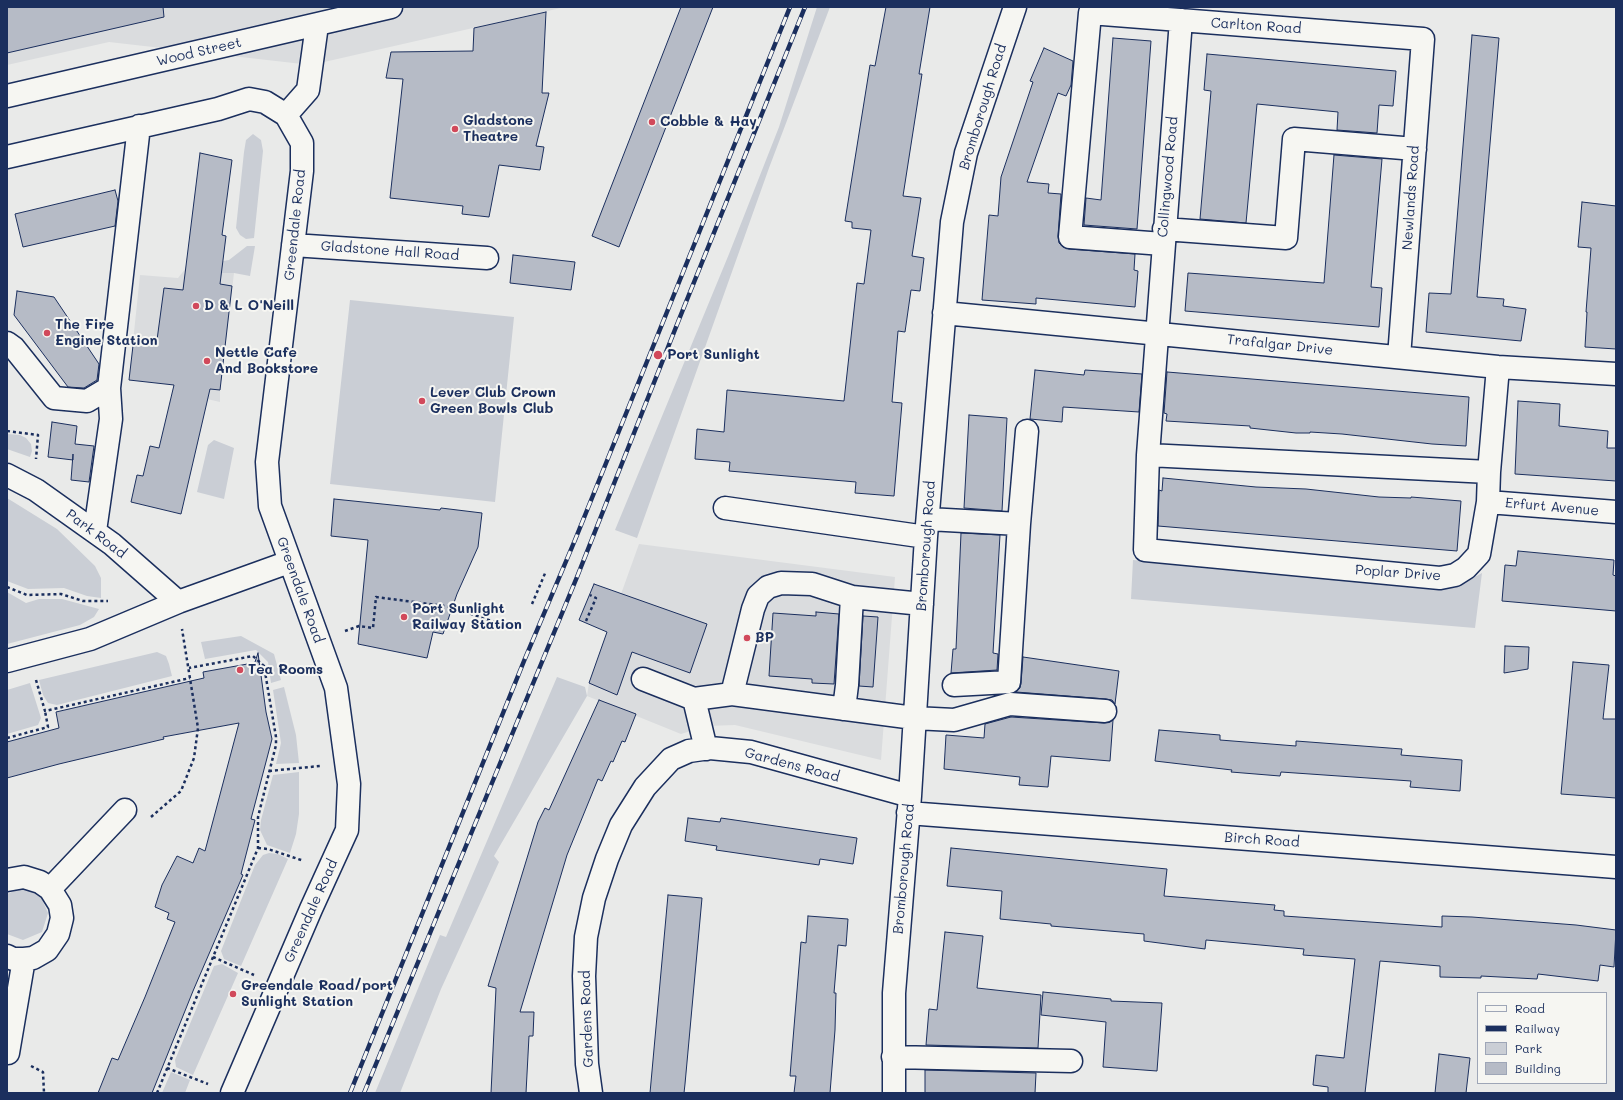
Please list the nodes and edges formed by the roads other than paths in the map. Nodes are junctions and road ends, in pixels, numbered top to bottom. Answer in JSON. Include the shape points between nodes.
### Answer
{"nodes":[{"id":1,"x":390,"y":7,"type":"edge"},
{"id":2,"x":1015,"y":7,"type":"edge"},
{"id":3,"x":1180,"y":20,"type":"junction"},
{"id":4,"x":317,"y":25,"type":"junction"},
{"id":5,"x":1423,"y":38,"type":"joint"},
{"id":6,"x":7,"y":96,"type":"edge"},
{"id":7,"x":286,"y":115,"type":"junction"},
{"id":8,"x":139,"y":126,"type":"junction"},
{"id":9,"x":1414,"y":150,"type":"junction"},
{"id":10,"x":7,"y":157,"type":"edge"},
{"id":11,"x":1164,"y":236,"type":"junction"},
{"id":12,"x":293,"y":245,"type":"junction"},
{"id":13,"x":487,"y":258,"type":"dead end"},
{"id":14,"x":944,"y":313,"type":"junction"},
{"id":15,"x":1156,"y":333,"type":"junction"},
{"id":16,"x":7,"y":343,"type":"edge"},
{"id":17,"x":1399,"y":357,"type":"junction"},
{"id":18,"x":1498,"y":367,"type":"junction"},
{"id":19,"x":1616,"y":374,"type":"edge"},
{"id":20,"x":109,"y":388,"type":"junction"},
{"id":21,"x":1027,"y":431,"type":"dead end"},
{"id":22,"x":1148,"y":455,"type":"junction"},
{"id":23,"x":1489,"y":472,"type":"junction"},
{"id":24,"x":15,"y":479,"type":"edge"},
{"id":25,"x":1488,"y":502,"type":"junction"},
{"id":26,"x":725,"y":508,"type":"dead end"},
{"id":27,"x":1616,"y":512,"type":"edge"},
{"id":28,"x":1019,"y":524,"type":"junction"},
{"id":29,"x":927,"y":528,"type":"junction"},
{"id":30,"x":94,"y":531,"type":"junction"},
{"id":31,"x":1145,"y":550,"type":"joint"},
{"id":32,"x":290,"y":562,"type":"junction"},
{"id":33,"x":852,"y":597,"type":"junction"},
{"id":34,"x":178,"y":602,"type":"junction"},
{"id":35,"x":922,"y":604,"type":"junction"},
{"id":36,"x":7,"y":661,"type":"edge"},
{"id":37,"x":643,"y":680,"type":"dead end"},
{"id":38,"x":954,"y":685,"type":"dead end"},
{"id":39,"x":732,"y":694,"type":"junction"},
{"id":40,"x":694,"y":699,"type":"junction"},
{"id":41,"x":844,"y":709,"type":"junction"},
{"id":42,"x":1105,"y":711,"type":"dead end"},
{"id":43,"x":914,"y":718,"type":"junction"},
{"id":44,"x":706,"y":749,"type":"junction"},
{"id":45,"x":909,"y":804,"type":"junction"},
{"id":46,"x":125,"y":810,"type":"road end"},
{"id":47,"x":1616,"y":866,"type":"edge"},
{"id":48,"x":7,"y":880,"type":"edge"},
{"id":49,"x":50,"y":890,"type":"junction"},
{"id":50,"x":16,"y":958,"type":"edge"},
{"id":51,"x":8,"y":1053,"type":"road end"},
{"id":52,"x":893,"y":1057,"type":"junction"},
{"id":53,"x":1071,"y":1060,"type":"dead end"},
{"id":54,"x":223,"y":1090,"type":"edge"},
{"id":55,"x":591,"y":1093,"type":"edge"},
{"id":56,"x":894,"y":1093,"type":"edge"}],
"edges":[{"from":1,"to":4,"type":"street","name":"Wood Street"},
{"from":2,"to":14,"type":"street","name":"Bromborough Road","via":[[966,154],[952,222]]},
{"from":3,"to":5,"type":"street","name":"Carlton Road"},
{"from":3,"to":11,"type":"street","name":"Collingwood Road"},
{"from":3,"to":11,"type":"street","name":"Carlton Road","via":[[1090,13],[1070,238]]},
{"from":4,"to":6,"type":"street","name":"Wood Street"},
{"from":4,"to":7,"type":"street","via":[[308,90]]},
{"from":5,"to":9,"type":"street","name":"Newlands Road"},
{"from":7,"to":8,"type":"street","via":[[264,102],[249,99]]},
{"from":7,"to":12,"type":"street","name":"Greendale Road","via":[[302,143],[302,171]]},
{"from":8,"to":10,"type":"street"},
{"from":8,"to":20,"type":"street"},
{"from":9,"to":11,"type":"street","via":[[1294,139],[1286,238]]},
{"from":9,"to":17,"type":"street","name":"Newlands Road"},
{"from":11,"to":15,"type":"street","name":"Collingwood Road"},
{"from":12,"to":13,"type":"street","name":"Gladstone Hall Road"},
{"from":12,"to":32,"type":"street","name":"Greendale Road","via":[[267,462],[270,506]]},
{"from":14,"to":15,"type":"street","name":"Trafalgar Drive"},
{"from":14,"to":29,"type":"street","name":"Bromborough Road"},
{"from":15,"to":17,"type":"street","name":"Trafalgar Drive"},
{"from":15,"to":22,"type":"street","name":"Collingwood Road"},
{"from":16,"to":20,"type":"street","via":[[14,348],[54,398],[87,401]]},
{"from":17,"to":18,"type":"street","name":"Trafalgar Drive"},
{"from":18,"to":19,"type":"street","name":"Trafalgar Drive"},
{"from":18,"to":23,"type":"street","name":"Poplar Drive"},
{"from":20,"to":30,"type":"street","via":[[111,419]]},
{"from":21,"to":28,"type":"street"},
{"from":22,"to":23,"type":"street"},
{"from":22,"to":31,"type":"street","name":"Collingwood Road"},
{"from":23,"to":25,"type":"street","name":"Poplar Drive"},
{"from":24,"to":30,"type":"street","name":"Park Road","via":[[36,490]]},
{"from":25,"to":27,"type":"street","name":"Erfurt Avenue"},
{"from":25,"to":31,"type":"street","name":"Poplar Drive","via":[[1479,554],[1455,575],[1440,578]]},
{"from":26,"to":29,"type":"street"},
{"from":28,"to":29,"type":"street"},
{"from":28,"to":38,"type":"street","via":[[1009,682]]},
{"from":29,"to":35,"type":"street","name":"Bromborough Road"},
{"from":30,"to":34,"type":"street","name":"Park Road"},
{"from":32,"to":34,"type":"street"},
{"from":32,"to":54,"type":"street","name":"Greendale Road","via":[[336,688],[349,784],[347,830],[278,986]]},
{"from":33,"to":35,"type":"street"},
{"from":33,"to":39,"type":"street","via":[[812,584],[781,583],[768,587],[758,596],[752,609]]},
{"from":33,"to":41,"type":"street"},
{"from":34,"to":36,"type":"street","via":[[90,639]]},
{"from":35,"to":43,"type":"street","name":"Bromborough Road"},
{"from":37,"to":40,"type":"street"},
{"from":39,"to":40,"type":"street"},
{"from":39,"to":41,"type":"street"},
{"from":40,"to":44,"type":"street"},
{"from":41,"to":43,"type":"street"},
{"from":42,"to":43,"type":"street","via":[[1010,704],[954,720]]},
{"from":43,"to":45,"type":"street","name":"Bromborough Road"},
{"from":44,"to":45,"type":"street","name":"Gardens Road","via":[[751,752]]},
{"from":44,"to":55,"type":"street","name":"Gardens Road","via":[[689,751],[671,759],[645,787],[621,825],[600,878],[586,937],[584,976],[587,1064]]},
{"from":45,"to":47,"type":"street","name":"Birch Road"},
{"from":45,"to":52,"type":"street","name":"Bromborough Road","via":[[894,993]]},
{"from":46,"to":49,"type":"street"},
{"from":48,"to":49,"type":"street","via":[[24,877],[40,882]]},
{"from":49,"to":50,"type":"street","via":[[60,905],[62,918],[58,934],[47,950],[33,958]]},
{"from":50,"to":51,"type":"street"},
{"from":52,"to":53,"type":"street"},
{"from":52,"to":56,"type":"street","name":"Bromborough Road"}]}
